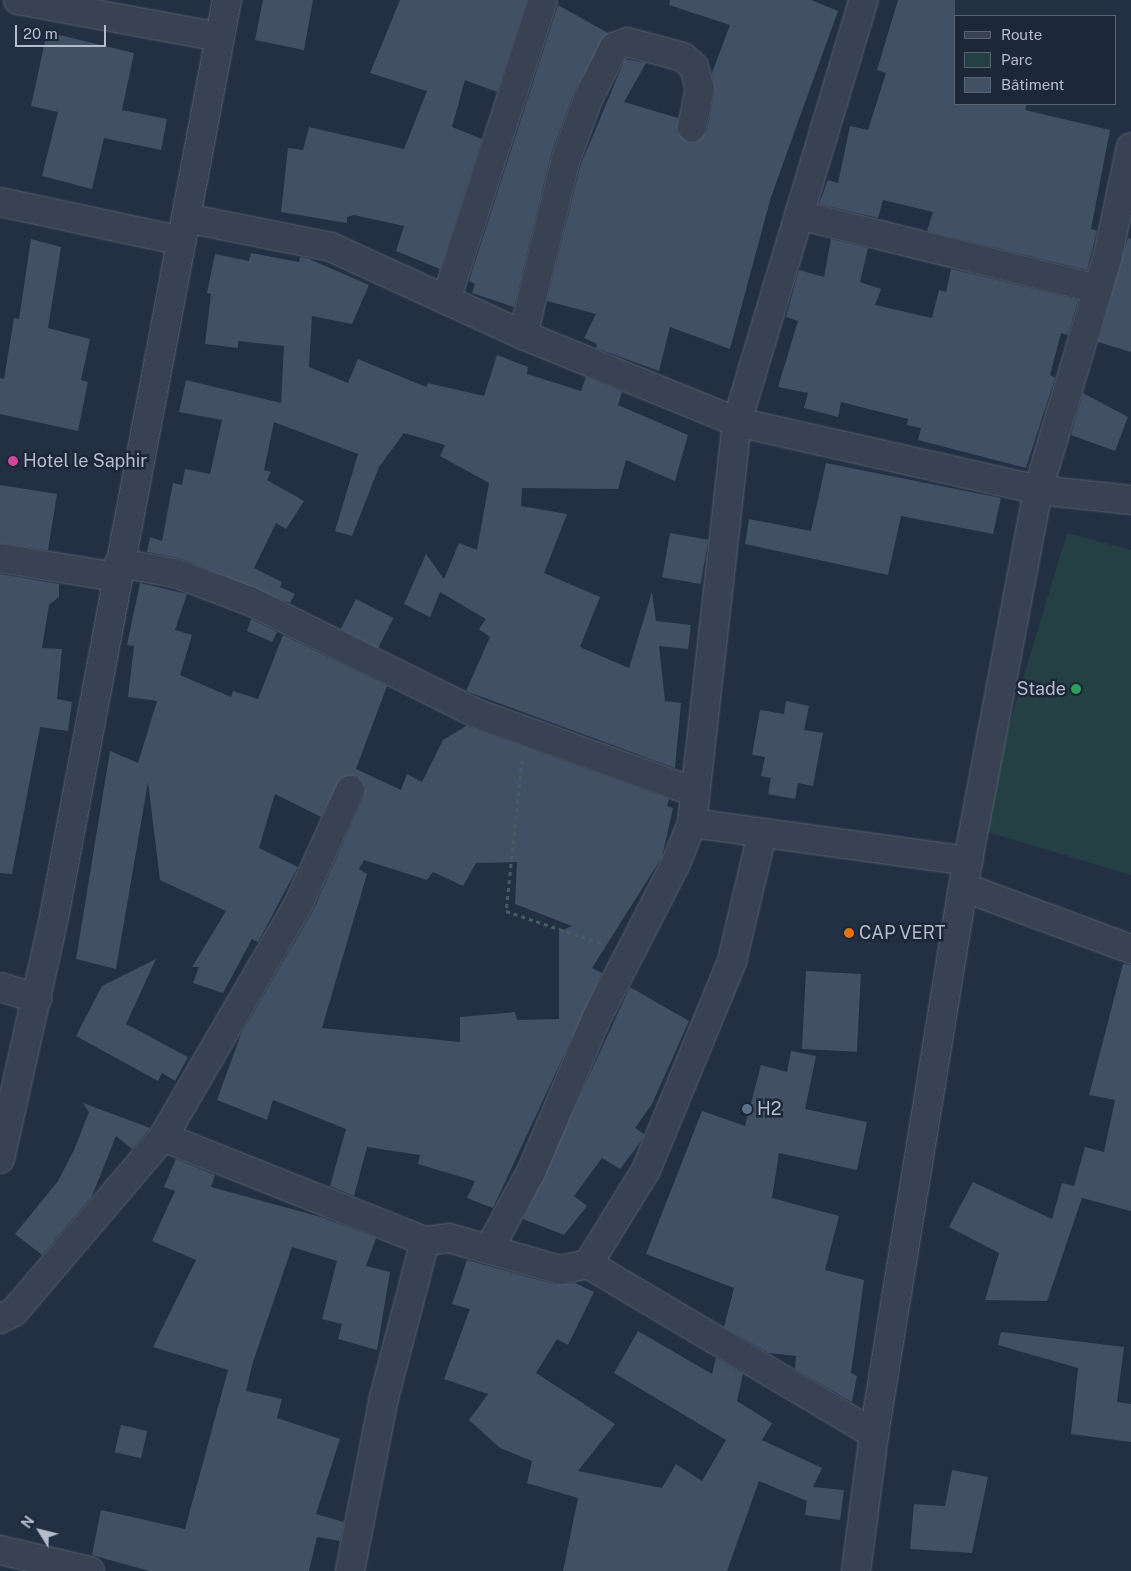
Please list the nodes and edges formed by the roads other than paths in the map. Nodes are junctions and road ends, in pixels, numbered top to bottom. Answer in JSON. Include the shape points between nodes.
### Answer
{"nodes":[{"id":1,"x":18,"y":0,"type":"edge"},
{"id":2,"x":227,"y":0,"type":"edge"},
{"id":3,"x":543,"y":0,"type":"edge"},
{"id":4,"x":864,"y":0,"type":"edge"},
{"id":5,"x":220,"y":37,"type":"junction"},
{"id":6,"x":692,"y":127,"type":"dead end"},
{"id":7,"x":1131,"y":147,"type":"edge"},
{"id":8,"x":0,"y":202,"type":"edge"},
{"id":9,"x":799,"y":215,"type":"junction"},
{"id":10,"x":184,"y":230,"type":"junction"},
{"id":11,"x":1098,"y":289,"type":"junction"},
{"id":12,"x":446,"y":300,"type":"junction"},
{"id":13,"x":523,"y":335,"type":"junction"},
{"id":14,"x":737,"y":422,"type":"junction"},
{"id":15,"x":1038,"y":490,"type":"junction"},
{"id":16,"x":1131,"y":500,"type":"edge"},
{"id":17,"x":0,"y":558,"type":"edge"},
{"id":18,"x":118,"y":570,"type":"junction"},
{"id":19,"x":350,"y":790,"type":"dead end"},
{"id":20,"x":695,"y":792,"type":"junction"},
{"id":21,"x":692,"y":823,"type":"junction"},
{"id":22,"x":762,"y":834,"type":"junction"},
{"id":23,"x":968,"y":860,"type":"junction"},
{"id":24,"x":963,"y":887,"type":"junction"},
{"id":25,"x":1131,"y":948,"type":"edge"},
{"id":26,"x":0,"y":987,"type":"edge"},
{"id":27,"x":38,"y":998,"type":"junction"},
{"id":28,"x":163,"y":1137,"type":"junction"},
{"id":29,"x":0,"y":1159,"type":"edge"},
{"id":30,"x":425,"y":1242,"type":"junction"},
{"id":31,"x":489,"y":1249,"type":"junction"},
{"id":32,"x":588,"y":1264,"type":"junction"},
{"id":33,"x":0,"y":1319,"type":"edge"},
{"id":34,"x":874,"y":1434,"type":"junction"},
{"id":35,"x":0,"y":1550,"type":"edge"},
{"id":36,"x":90,"y":1571,"type":"edge"},
{"id":37,"x":350,"y":1571,"type":"edge"},
{"id":38,"x":856,"y":1571,"type":"edge"}],
"edges":[{"from":1,"to":5,"type":"street"},
{"from":2,"to":5,"type":"street"},
{"from":3,"to":12,"type":"street"},
{"from":4,"to":9,"type":"street"},
{"from":5,"to":10,"type":"street"},
{"from":6,"to":13,"type":"street","via":[[700,90],[694,67],[683,57],[628,42],[614,46],[588,99],[566,159]]},
{"from":7,"to":11,"type":"street"},
{"from":8,"to":10,"type":"street"},
{"from":9,"to":11,"type":"street"},
{"from":9,"to":14,"type":"street"},
{"from":10,"to":12,"type":"street","via":[[331,247]]},
{"from":10,"to":18,"type":"street"},
{"from":11,"to":15,"type":"street"},
{"from":12,"to":13,"type":"street"},
{"from":13,"to":14,"type":"street"},
{"from":14,"to":15,"type":"street"},
{"from":14,"to":20,"type":"street"},
{"from":15,"to":16,"type":"street"},
{"from":15,"to":23,"type":"street"},
{"from":17,"to":18,"type":"street"},
{"from":18,"to":20,"type":"street","via":[[175,573],[250,601],[478,714]]},
{"from":18,"to":27,"type":"street"},
{"from":19,"to":28,"type":"street","via":[[299,903]]},
{"from":20,"to":21,"type":"street"},
{"from":21,"to":22,"type":"street"},
{"from":21,"to":31,"type":"street","via":[[676,864],[627,952],[532,1170]]},
{"from":22,"to":23,"type":"street"},
{"from":22,"to":32,"type":"street","via":[[732,962],[646,1170]]},
{"from":23,"to":24,"type":"street"},
{"from":24,"to":25,"type":"street"},
{"from":24,"to":34,"type":"street"},
{"from":26,"to":27,"type":"street"},
{"from":27,"to":29,"type":"street"},
{"from":28,"to":30,"type":"street"},
{"from":28,"to":33,"type":"street","via":[[14,1312]]},
{"from":30,"to":31,"type":"street","via":[[449,1238]]},
{"from":30,"to":37,"type":"street","via":[[384,1398]]},
{"from":31,"to":32,"type":"street","via":[[560,1270]]},
{"from":32,"to":34,"type":"street"},
{"from":34,"to":38,"type":"street"},
{"from":35,"to":36,"type":"street"}]}
